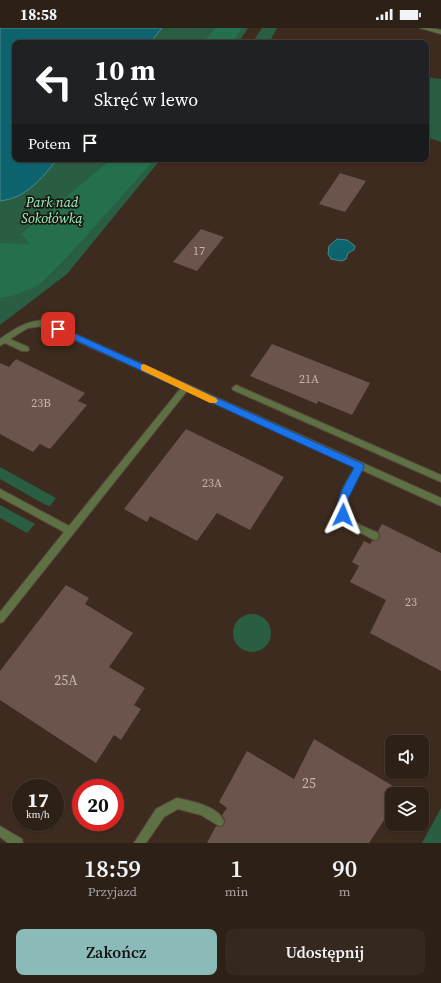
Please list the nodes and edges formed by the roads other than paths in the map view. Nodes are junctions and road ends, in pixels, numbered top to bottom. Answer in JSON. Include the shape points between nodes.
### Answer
{"nodes":[{"id":1,"x":423,"y":28,"type":"edge"},
{"id":2,"x":441,"y":32,"type":"edge"},
{"id":3,"x":2,"y":342,"type":"edge"},
{"id":4,"x":25,"y":349,"type":"dead end"},
{"id":5,"x":185,"y":388,"type":"junction"},
{"id":6,"x":236,"y":388,"type":"dead end"},
{"id":7,"x":359,"y":467,"type":"junction"},
{"id":8,"x":441,"y":479,"type":"edge"},
{"id":9,"x":0,"y":493,"type":"edge"},
{"id":10,"x":441,"y":502,"type":"edge"},
{"id":11,"x":70,"y":531,"type":"junction"},
{"id":12,"x":375,"y":536,"type":"dead end"},
{"id":13,"x":0,"y":619,"type":"edge"},
{"id":14,"x":219,"y":821,"type":"dead end"},
{"id":15,"x":0,"y":831,"type":"edge"},
{"id":16,"x":18,"y":843,"type":"edge"},
{"id":17,"x":139,"y":843,"type":"edge"}],
"edges":[{"from":1,"to":2,"type":"lane"},
{"from":3,"to":4,"type":"lane"},
{"from":3,"to":5,"type":"lane","via":[[20,328],[29,324],[44,323]]},
{"from":5,"to":7,"type":"lane"},
{"from":5,"to":11,"type":"lane"},
{"from":6,"to":8,"type":"lane"},
{"from":7,"to":10,"type":"lane"},
{"from":7,"to":12,"type":"lane","via":[[341,507],[349,522]]},
{"from":9,"to":11,"type":"lane"},
{"from":11,"to":13,"type":"lane"},
{"from":14,"to":17,"type":"lane","via":[[203,810],[177,803],[160,813]]},
{"from":15,"to":16,"type":"lane"}]}
